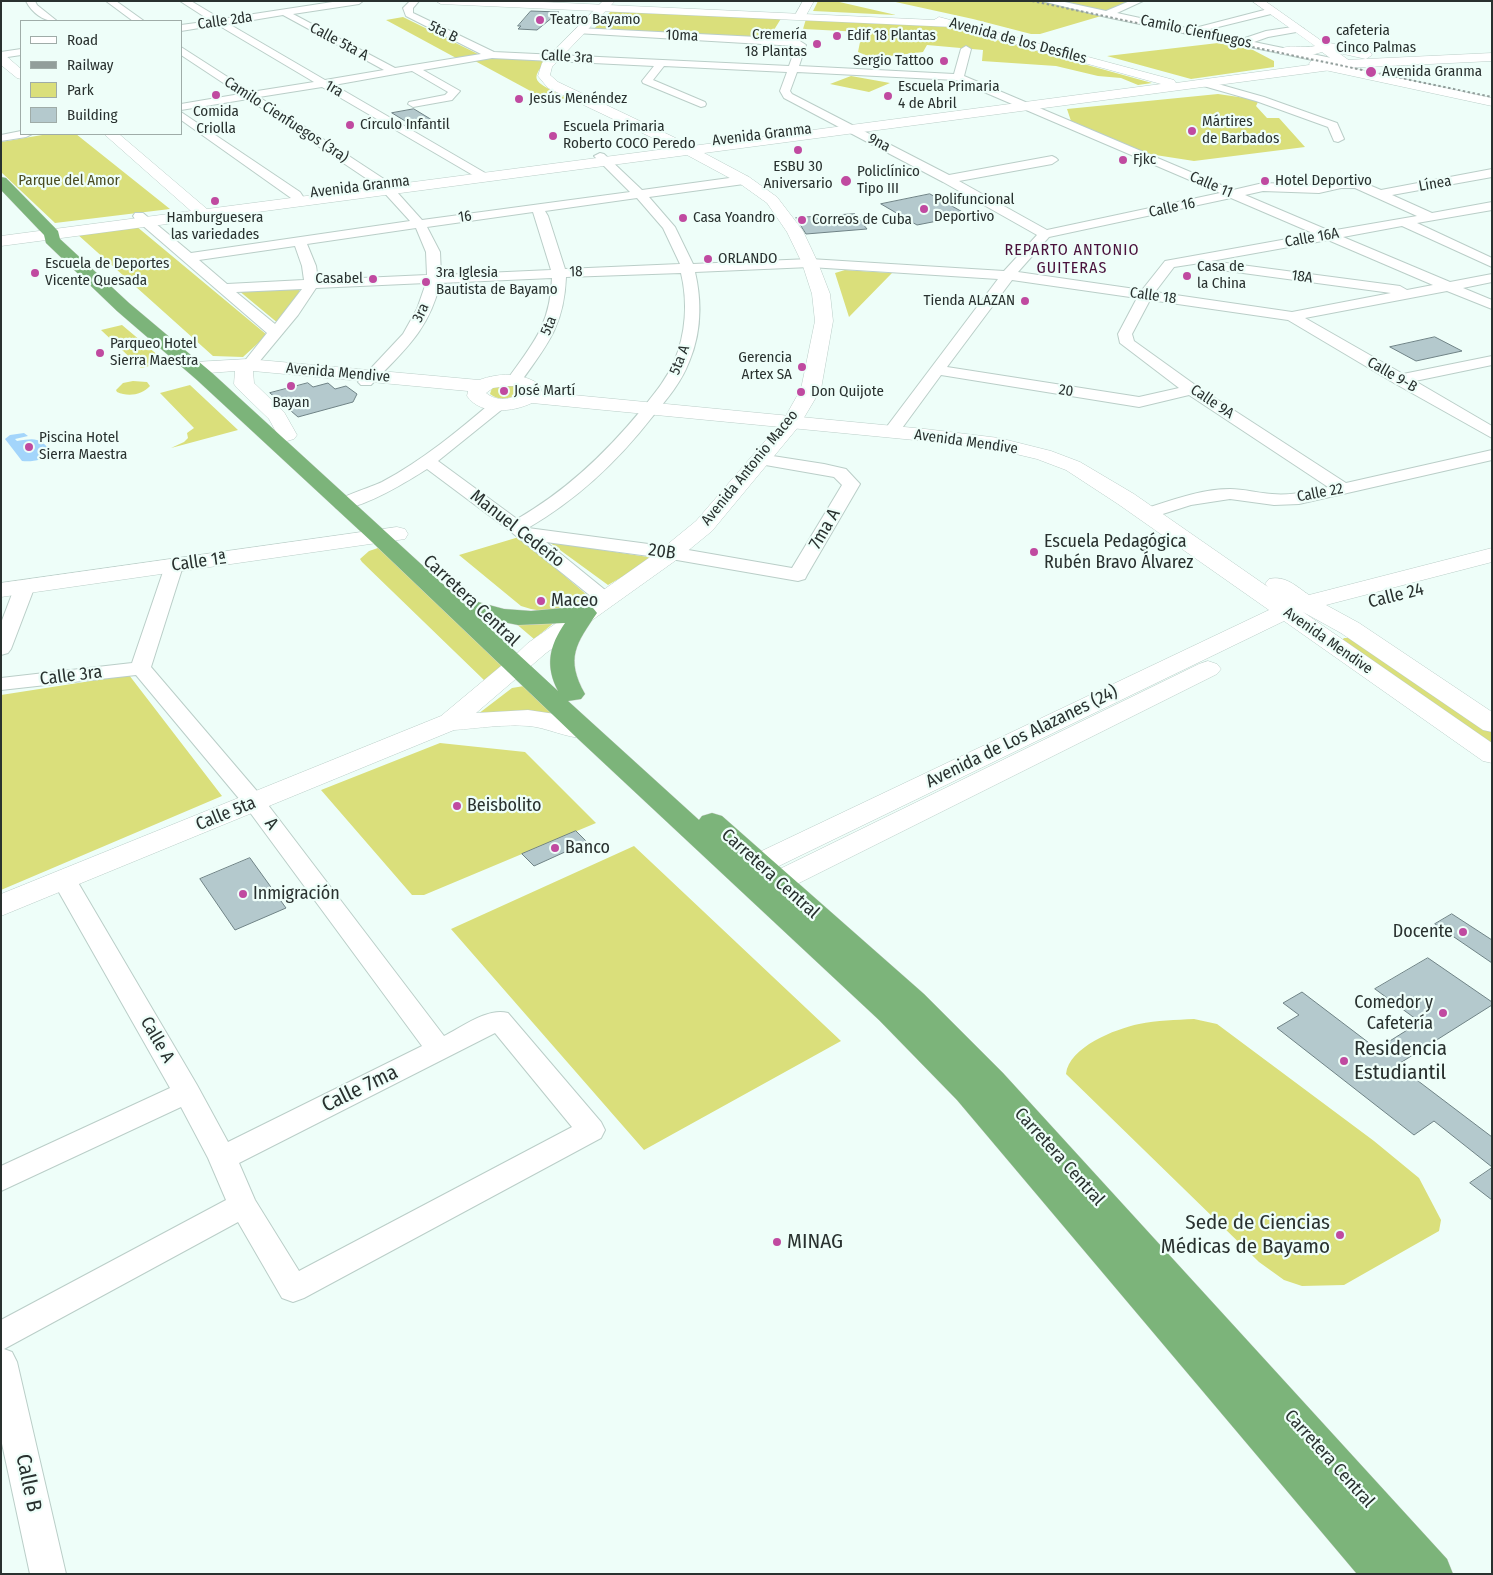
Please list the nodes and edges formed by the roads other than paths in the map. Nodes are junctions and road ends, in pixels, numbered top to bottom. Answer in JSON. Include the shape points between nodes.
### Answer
{"nodes":[{"id":1,"x":30,"y":1,"type":"edge"},
{"id":2,"x":110,"y":1,"type":"edge"},
{"id":3,"x":184,"y":1,"type":"edge"},
{"id":4,"x":359,"y":1,"type":"edge"},
{"id":5,"x":414,"y":1,"type":"edge"},
{"id":6,"x":441,"y":1,"type":"edge"},
{"id":7,"x":510,"y":1,"type":"edge"},
{"id":8,"x":798,"y":1,"type":"edge"},
{"id":9,"x":809,"y":1,"type":"edge"},
{"id":10,"x":1046,"y":1,"type":"edge"},
{"id":11,"x":1139,"y":1,"type":"edge"},
{"id":12,"x":1257,"y":1,"type":"edge"},
{"id":13,"x":606,"y":5,"type":"edge"},
{"id":14,"x":892,"y":9,"type":"dead end"},
{"id":15,"x":918,"y":10,"type":"dead end"},
{"id":16,"x":1272,"y":11,"type":"junction"},
{"id":17,"x":285,"y":13,"type":"junction"},
{"id":18,"x":1106,"y":14,"type":"junction"},
{"id":19,"x":938,"y":19,"type":"junction"},
{"id":20,"x":51,"y":20,"type":"edge"},
{"id":21,"x":138,"y":20,"type":"edge"},
{"id":22,"x":218,"y":22,"type":"junction"},
{"id":23,"x":961,"y":23,"type":"junction"},
{"id":24,"x":788,"y":25,"type":"junction"},
{"id":25,"x":182,"y":28,"type":"edge"},
{"id":26,"x":1299,"y":29,"type":"junction"},
{"id":27,"x":579,"y":31,"type":"junction"},
{"id":28,"x":1190,"y":31,"type":"junction"},
{"id":29,"x":1243,"y":42,"type":"junction"},
{"id":30,"x":1321,"y":45,"type":"junction"},
{"id":31,"x":966,"y":49,"type":"dead end"},
{"id":32,"x":182,"y":51,"type":"edge"},
{"id":33,"x":1284,"y":51,"type":"junction"},
{"id":34,"x":7,"y":53,"type":"edge"},
{"id":35,"x":1492,"y":53,"type":"edge"},
{"id":36,"x":492,"y":55,"type":"junction"},
{"id":37,"x":554,"y":57,"type":"junction"},
{"id":38,"x":1407,"y":57,"type":"junction"},
{"id":39,"x":1492,"y":57,"type":"edge"},
{"id":40,"x":20,"y":62,"type":"edge"},
{"id":41,"x":662,"y":62,"type":"junction"},
{"id":42,"x":1332,"y":64,"type":"junction"},
{"id":43,"x":413,"y":68,"type":"junction"},
{"id":44,"x":794,"y":68,"type":"junction"},
{"id":45,"x":393,"y":71,"type":"junction"},
{"id":46,"x":20,"y":73,"type":"edge"},
{"id":47,"x":1279,"y":73,"type":"junction"},
{"id":48,"x":1371,"y":76,"type":"junction"},
{"id":49,"x":958,"y":77,"type":"junction"},
{"id":50,"x":323,"y":83,"type":"junction"},
{"id":51,"x":1188,"y":83,"type":"junction"},
{"id":52,"x":249,"y":96,"type":"junction"},
{"id":53,"x":1492,"y":102,"type":"edge"},
{"id":54,"x":414,"y":104,"type":"dead end"},
{"id":55,"x":701,"y":104,"type":"dead end"},
{"id":56,"x":1022,"y":104,"type":"junction"},
{"id":57,"x":182,"y":107,"type":"edge"},
{"id":58,"x":182,"y":116,"type":"edge"},
{"id":59,"x":848,"y":127,"type":"junction"},
{"id":60,"x":20,"y":135,"type":"edge"},
{"id":61,"x":104,"y":137,"type":"edge"},
{"id":62,"x":1,"y":138,"type":"edge"},
{"id":63,"x":1338,"y":139,"type":"dead end"},
{"id":64,"x":686,"y":148,"type":"junction"},
{"id":65,"x":602,"y":159,"type":"junction"},
{"id":66,"x":1052,"y":160,"type":"dead end"},
{"id":67,"x":1492,"y":173,"type":"edge"},
{"id":68,"x":479,"y":175,"type":"junction"},
{"id":69,"x":947,"y":179,"type":"junction"},
{"id":70,"x":744,"y":180,"type":"junction"},
{"id":71,"x":1,"y":181,"type":"edge"},
{"id":72,"x":387,"y":187,"type":"junction"},
{"id":73,"x":1230,"y":193,"type":"junction"},
{"id":74,"x":640,"y":194,"type":"junction"},
{"id":75,"x":1379,"y":194,"type":"junction"},
{"id":76,"x":298,"y":198,"type":"junction"},
{"id":77,"x":536,"y":208,"type":"junction"},
{"id":78,"x":1489,"y":209,"type":"edge"},
{"id":79,"x":192,"y":212,"type":"junction"},
{"id":80,"x":1431,"y":217,"type":"junction"},
{"id":81,"x":143,"y":218,"type":"junction"},
{"id":82,"x":1403,"y":222,"type":"junction"},
{"id":83,"x":418,"y":224,"type":"junction"},
{"id":84,"x":49,"y":231,"type":"junction"},
{"id":85,"x":1045,"y":234,"type":"junction"},
{"id":86,"x":1327,"y":236,"type":"junction"},
{"id":87,"x":3,"y":240,"type":"edge"},
{"id":88,"x":299,"y":241,"type":"junction"},
{"id":89,"x":187,"y":258,"type":"junction"},
{"id":90,"x":1185,"y":261,"type":"junction"},
{"id":91,"x":810,"y":263,"type":"junction"},
{"id":92,"x":1492,"y":263,"type":"edge"},
{"id":93,"x":688,"y":268,"type":"junction"},
{"id":94,"x":559,"y":273,"type":"junction"},
{"id":95,"x":1008,"y":276,"type":"junction"},
{"id":96,"x":435,"y":278,"type":"junction"},
{"id":97,"x":1492,"y":278,"type":"edge"},
{"id":98,"x":312,"y":284,"type":"junction"},
{"id":99,"x":1448,"y":287,"type":"junction"},
{"id":100,"x":222,"y":288,"type":"junction"},
{"id":101,"x":1418,"y":292,"type":"junction"},
{"id":102,"x":1146,"y":295,"type":"junction"},
{"id":103,"x":1492,"y":305,"type":"edge"},
{"id":104,"x":1292,"y":316,"type":"junction"},
{"id":105,"x":275,"y":332,"type":"junction"},
{"id":106,"x":1492,"y":360,"type":"edge"},
{"id":107,"x":246,"y":368,"type":"junction"},
{"id":108,"x":939,"y":370,"type":"junction"},
{"id":109,"x":207,"y":371,"type":"junction"},
{"id":110,"x":369,"y":379,"type":"junction"},
{"id":111,"x":515,"y":380,"type":"junction"},
{"id":112,"x":1399,"y":380,"type":"junction"},
{"id":113,"x":479,"y":389,"type":"junction"},
{"id":114,"x":1192,"y":390,"type":"junction"},
{"id":115,"x":531,"y":394,"type":"junction"},
{"id":116,"x":499,"y":404,"type":"junction"},
{"id":117,"x":654,"y":405,"type":"junction"},
{"id":118,"x":794,"y":418,"type":"junction"},
{"id":119,"x":893,"y":428,"type":"junction"},
{"id":120,"x":1492,"y":433,"type":"edge"},
{"id":121,"x":287,"y":435,"type":"junction"},
{"id":122,"x":1492,"y":455,"type":"edge"},
{"id":123,"x":760,"y":460,"type":"junction"},
{"id":124,"x":427,"y":461,"type":"junction"},
{"id":125,"x":1343,"y":489,"type":"junction"},
{"id":126,"x":350,"y":502,"type":"junction"},
{"id":127,"x":1156,"y":511,"type":"junction"},
{"id":128,"x":520,"y":531,"type":"junction"},
{"id":129,"x":389,"y":536,"type":"junction"},
{"id":130,"x":671,"y":553,"type":"junction"},
{"id":131,"x":1492,"y":555,"type":"edge"},
{"id":132,"x":174,"y":566,"type":"junction"},
{"id":133,"x":1492,"y":572,"type":"edge"},
{"id":134,"x":798,"y":575,"type":"joint"},
{"id":135,"x":25,"y":586,"type":"junction"},
{"id":136,"x":1,"y":590,"type":"edge"},
{"id":137,"x":605,"y":598,"type":"junction"},
{"id":138,"x":478,"y":608,"type":"junction"},
{"id":139,"x":585,"y":613,"type":"junction"},
{"id":140,"x":1304,"y":613,"type":"junction"},
{"id":141,"x":1,"y":649,"type":"edge"},
{"id":142,"x":523,"y":660,"type":"junction"},
{"id":143,"x":141,"y":668,"type":"junction"},
{"id":144,"x":1,"y":684,"type":"edge"},
{"id":145,"x":572,"y":694,"type":"junction"},
{"id":146,"x":450,"y":722,"type":"junction"},
{"id":147,"x":1492,"y":724,"type":"edge"},
{"id":148,"x":585,"y":731,"type":"junction"},
{"id":149,"x":1492,"y":755,"type":"edge"},
{"id":150,"x":254,"y":802,"type":"junction"},
{"id":151,"x":759,"y":877,"type":"junction"},
{"id":152,"x":64,"y":880,"type":"junction"},
{"id":153,"x":1,"y":906,"type":"edge"},
{"id":154,"x":499,"y":1020,"type":"joint"},
{"id":155,"x":439,"y":1049,"type":"junction"},
{"id":156,"x":187,"y":1092,"type":"junction"},
{"id":157,"x":222,"y":1158,"type":"junction"},
{"id":158,"x":1,"y":1179,"type":"edge"},
{"id":159,"x":244,"y":1205,"type":"junction"},
{"id":160,"x":1,"y":1336,"type":"edge"},
{"id":161,"x":1,"y":1362,"type":"edge"},
{"id":162,"x":48,"y":1574,"type":"edge"},
{"id":163,"x":1386,"y":1574,"type":"edge"},
{"id":164,"x":1431,"y":1574,"type":"edge"}],
"edges":[{"from":1,"to":20,"type":"street"},
{"from":2,"to":21,"type":"street"},
{"from":3,"to":22,"type":"street","name":"1ra"},
{"from":4,"to":17,"type":"street","name":"Calle 2da"},
{"from":5,"to":36,"type":"street","name":"5ta B","via":[[408,8],[409,14]]},
{"from":6,"to":13,"type":"main road"},
{"from":7,"to":13,"type":"main road"},
{"from":8,"to":24,"type":"main road"},
{"from":9,"to":24,"type":"main road"},
{"from":10,"to":18,"type":"street","name":"Camilo Cienfuegos"},
{"from":11,"to":18,"type":"street"},
{"from":12,"to":16,"type":"main road"},
{"from":13,"to":24,"type":"main road"},
{"from":13,"to":27,"type":"main road","name":"Avenida Antonio Maceo"},
{"from":14,"to":19,"type":"main road","name":"Avenida de los Desfiles"},
{"from":15,"to":23,"type":"main road","name":"Avenida de los Desfiles"},
{"from":16,"to":26,"type":"main road"},
{"from":16,"to":28,"type":"street"},
{"from":17,"to":22,"type":"street","name":"Calle 2da"},
{"from":17,"to":45,"type":"street","name":"Calle 5ta A"},
{"from":18,"to":28,"type":"street","name":"Camilo Cienfuegos"},
{"from":19,"to":23,"type":"main road","name":"Avenida de los Desfiles"},
{"from":19,"to":24,"type":"main road"},
{"from":22,"to":25,"type":"street","name":"Calle 2da"},
{"from":22,"to":50,"type":"street","name":"1ra"},
{"from":23,"to":24,"type":"main road"},
{"from":23,"to":51,"type":"main road","name":"Avenida de los Desfiles"},
{"from":24,"to":27,"type":"street","name":"10ma"},
{"from":24,"to":44,"type":"street","name":"9na","via":[[801,44]]},
{"from":26,"to":29,"type":"street"},
{"from":26,"to":30,"type":"main road"},
{"from":27,"to":37,"type":"main road","name":"Avenida Antonio Maceo"},
{"from":28,"to":29,"type":"street","name":"Camilo Cienfuegos"},
{"from":29,"to":33,"type":"street","name":"Camilo Cienfuegos"},
{"from":30,"to":33,"type":"main road","via":[[1313,51]]},
{"from":30,"to":38,"type":"main road","via":[[1360,54]]},
{"from":30,"to":42,"type":"main road"},
{"from":31,"to":49,"type":"street"},
{"from":32,"to":52,"type":"street","name":"Camilo Cienfuegos (3ra)"},
{"from":33,"to":42,"type":"street","name":"Camilo Cienfuegos"},
{"from":34,"to":40,"type":"main road"},
{"from":34,"to":46,"type":"main road"},
{"from":35,"to":38,"type":"main road","name":"Avenida Granma"},
{"from":36,"to":37,"type":"street","name":"Calle 3ra"},
{"from":36,"to":43,"type":"street","name":"Calle 3ra"},
{"from":37,"to":41,"type":"street","name":"Calle 3ra"},
{"from":37,"to":64,"type":"main road","name":"Avenida Antonio Maceo","via":[[546,66],[544,76],[553,85]]},
{"from":38,"to":42,"type":"main road","name":"Avenida Granma"},
{"from":39,"to":42,"type":"main road","name":"Avenida Granma"},
{"from":41,"to":44,"type":"street","name":"Calle 3ra"},
{"from":41,"to":55,"type":"street","via":[[647,81]]},
{"from":42,"to":47,"type":"main road","name":"Avenida Granma"},
{"from":42,"to":48,"type":"main road"},
{"from":42,"to":51,"type":"main road","name":"Avenida Granma"},
{"from":43,"to":45,"type":"street","name":"Calle 3ra"},
{"from":43,"to":54,"type":"street","via":[[455,91],[448,98]]},
{"from":44,"to":49,"type":"street","name":"Calle 3ra"},
{"from":44,"to":59,"type":"street","name":"9na","via":[[785,91],[788,96]]},
{"from":45,"to":50,"type":"street","name":"Calle 3ra"},
{"from":47,"to":48,"type":"main road"},
{"from":47,"to":51,"type":"main road","name":"Avenida Granma"},
{"from":48,"to":53,"type":"main road"},
{"from":49,"to":56,"type":"street","name":"Calle 11"},
{"from":50,"to":52,"type":"street","name":"Calle 3ra"},
{"from":50,"to":68,"type":"street","name":"1ra"},
{"from":51,"to":56,"type":"main road","name":"Avenida Granma"},
{"from":51,"to":63,"type":"street","via":[[1260,99],[1332,125]]},
{"from":52,"to":57,"type":"street","name":"Calle 3ra"},
{"from":52,"to":72,"type":"street","name":"Camilo Cienfuegos (3ra)"},
{"from":56,"to":59,"type":"main road","name":"Avenida Granma"},
{"from":56,"to":73,"type":"street","name":"Calle 11"},
{"from":58,"to":76,"type":"street"},
{"from":59,"to":64,"type":"main road","name":"Avenida Granma"},
{"from":59,"to":69,"type":"street","name":"9na"},
{"from":60,"to":62,"type":"street"},
{"from":61,"to":79,"type":"main road"},
{"from":64,"to":65,"type":"main road","name":"Avenida Granma"},
{"from":64,"to":70,"type":"main road","name":"Avenida Antonio Maceo"},
{"from":65,"to":68,"type":"main road","name":"Avenida Granma"},
{"from":65,"to":74,"type":"street","name":"5ta A"},
{"from":66,"to":69,"type":"street"},
{"from":67,"to":75,"type":"street","name":"Línea"},
{"from":68,"to":72,"type":"main road","name":"Avenida Granma"},
{"from":69,"to":85,"type":"street","name":"9na"},
{"from":70,"to":74,"type":"street","name":"16"},
{"from":70,"to":91,"type":"main road","name":"Avenida Antonio Maceo","via":[[772,200],[795,230]]},
{"from":71,"to":84,"type":"highway","name":"Carretera Central"},
{"from":72,"to":76,"type":"main road","name":"Avenida Granma"},
{"from":72,"to":83,"type":"street","name":"3ra"},
{"from":73,"to":75,"type":"street","name":"Calle 16","via":[[1263,187],[1319,189],[1358,184]]},
{"from":73,"to":85,"type":"street","name":"Calle 16","via":[[1159,212]]},
{"from":73,"to":86,"type":"street","name":"Calle 11"},
{"from":74,"to":77,"type":"street","name":"16"},
{"from":74,"to":93,"type":"street","name":"5ta A","via":[[668,226]]},
{"from":75,"to":80,"type":"street"},
{"from":76,"to":79,"type":"main road","name":"Avenida Granma"},
{"from":77,"to":83,"type":"street","name":"16"},
{"from":77,"to":94,"type":"street","name":"5ta","via":[[542,216]]},
{"from":78,"to":80,"type":"street","name":"Calle 16A"},
{"from":79,"to":81,"type":"main road","name":"Avenida Granma"},
{"from":80,"to":82,"type":"street","name":"Calle 16A"},
{"from":81,"to":84,"type":"main road","name":"Avenida Granma"},
{"from":81,"to":89,"type":"street"},
{"from":82,"to":86,"type":"street","name":"Calle 16A"},
{"from":82,"to":92,"type":"street"},
{"from":83,"to":88,"type":"street","name":"16"},
{"from":83,"to":96,"type":"street","name":"3ra","via":[[433,252]]},
{"from":84,"to":87,"type":"main road","name":"Avenida Granma"},
{"from":84,"to":109,"type":"highway","name":"Carretera Central","via":[[52,240],[123,306]]},
{"from":85,"to":95,"type":"street"},
{"from":86,"to":90,"type":"street","name":"Calle 16A"},
{"from":86,"to":99,"type":"street","name":"Calle 11"},
{"from":88,"to":89,"type":"street","name":"16"},
{"from":88,"to":98,"type":"street","via":[[308,262]]},
{"from":89,"to":100,"type":"street"},
{"from":90,"to":101,"type":"street","name":"18A"},
{"from":90,"to":102,"type":"street","name":"Calle 16A","via":[[1170,264]]},
{"from":91,"to":93,"type":"street","name":"18"},
{"from":91,"to":95,"type":"street","name":"Calle 18"},
{"from":91,"to":118,"type":"main road","name":"Avenida Antonio Maceo","via":[[821,294],[824,321],[811,389]]},
{"from":93,"to":94,"type":"street","name":"18"},
{"from":93,"to":117,"type":"street","name":"5ta A","via":[[694,301],[691,329],[676,372]]},
{"from":94,"to":96,"type":"street","name":"18"},
{"from":94,"to":111,"type":"street","name":"5ta","via":[[558,299],[549,330]]},
{"from":95,"to":102,"type":"street","name":"Calle 18"},
{"from":95,"to":108,"type":"street"},
{"from":96,"to":98,"type":"street","name":"18"},
{"from":96,"to":110,"type":"street","name":"3ra","via":[[420,318],[401,346]]},
{"from":97,"to":99,"type":"street","name":"Calle 18"},
{"from":98,"to":100,"type":"street","name":"18"},
{"from":98,"to":105,"type":"street","via":[[300,304]]},
{"from":99,"to":101,"type":"street","name":"Calle 18"},
{"from":99,"to":103,"type":"street","name":"Calle 11"},
{"from":100,"to":105,"type":"street"},
{"from":101,"to":104,"type":"street","name":"Calle 18"},
{"from":102,"to":104,"type":"street","name":"Calle 18"},
{"from":102,"to":114,"type":"street","name":"Calle 9A","via":[[1125,334],[1127,344]]},
{"from":104,"to":112,"type":"street","name":"Calle 9-B"},
{"from":105,"to":107,"type":"street"},
{"from":106,"to":112,"type":"street"},
{"from":107,"to":109,"type":"main road","name":"Avenida Mendive"},
{"from":107,"to":110,"type":"main road","name":"Avenida Mendive"},
{"from":107,"to":121,"type":"main road","via":[[244,384],[277,416]]},
{"from":108,"to":114,"type":"street","name":"20","via":[[1139,402]]},
{"from":108,"to":119,"type":"street"},
{"from":109,"to":121,"type":"highway","name":"Carretera Central"},
{"from":109,"to":126,"type":"highway","name":"Carretera Central"},
{"from":110,"to":113,"type":"main road","name":"Avenida Mendive"},
{"from":111,"to":113,"type":"main road","name":"Avenida Mendive","via":[[497,381]]},
{"from":111,"to":115,"type":"main road","name":"Avenida Mendive","via":[[526,383]]},
{"from":112,"to":120,"type":"street","name":"Calle 9-B"},
{"from":113,"to":116,"type":"main road","name":"Avenida Mendive","via":[[477,396],[485,402]]},
{"from":114,"to":125,"type":"street","name":"Calle 9A"},
{"from":115,"to":116,"type":"main road","name":"Avenida Mendive","via":[[519,402]]},
{"from":115,"to":117,"type":"main road","name":"Avenida Mendive"},
{"from":116,"to":124,"type":"street"},
{"from":117,"to":118,"type":"main road","name":"Avenida Mendive"},
{"from":117,"to":128,"type":"street","name":"5ta A","via":[[593,474]]},
{"from":118,"to":119,"type":"main road","name":"Avenida Mendive"},
{"from":118,"to":123,"type":"main road","name":"Avenida Antonio Maceo"},
{"from":119,"to":127,"type":"main road","name":"Avenida Mendive","via":[[1007,437],[1057,449],[1107,471]]},
{"from":121,"to":126,"type":"highway","name":"Carretera Central"},
{"from":122,"to":125,"type":"street","name":"Calle 22"},
{"from":123,"to":130,"type":"main road","name":"Avenida Antonio Maceo","via":[[704,526]]},
{"from":123,"to":134,"type":"street","name":"7ma A","via":[[824,469],[840,474],[851,484]]},
{"from":124,"to":126,"type":"street","via":[[386,486]]},
{"from":124,"to":128,"type":"street","name":"Manuel Cedeño"},
{"from":125,"to":127,"type":"street","name":"Calle 22","via":[[1299,499],[1274,500],[1230,494],[1207,496]]},
{"from":126,"to":129,"type":"highway","name":"Carretera Central"},
{"from":127,"to":140,"type":"main road","name":"Avenida Mendive"},
{"from":128,"to":130,"type":"street","name":"20B"},
{"from":128,"to":137,"type":"street","name":"Manuel Cedeño"},
{"from":129,"to":132,"type":"main road","name":"Calle 1ª"},
{"from":129,"to":138,"type":"highway","name":"Carretera Central"},
{"from":129,"to":142,"type":"highway","name":"Carretera Central"},
{"from":130,"to":134,"type":"street","name":"20B"},
{"from":130,"to":137,"type":"main road","name":"Avenida Antonio Maceo"},
{"from":131,"to":140,"type":"main road","name":"Calle 24"},
{"from":132,"to":135,"type":"main road","name":"Calle 1ª"},
{"from":132,"to":143,"type":"street"},
{"from":133,"to":140,"type":"main road","name":"Calle 24"},
{"from":135,"to":136,"type":"main road","name":"Calle 1ª"},
{"from":135,"to":141,"type":"street"},
{"from":137,"to":139,"type":"main road","name":"Avenida Antonio Maceo"},
{"from":138,"to":139,"type":"highway","via":[[502,616],[525,618]]},
{"from":138,"to":142,"type":"highway","name":"Carretera Central"},
{"from":139,"to":142,"type":"main road","name":"Avenida Antonio Maceo"},
{"from":139,"to":145,"type":"highway","via":[[570,630],[562,648],[564,682]]},
{"from":140,"to":147,"type":"main road","name":"Avenida Mendive","via":[[1350,628]]},
{"from":140,"to":149,"type":"main road","name":"Avenida Mendive"},
{"from":140,"to":151,"type":"main road","name":"Avenida de Los Alazanes (24)"},
{"from":142,"to":145,"type":"highway","name":"Carretera Central"},
{"from":142,"to":146,"type":"main road","name":"Avenida Antonio Maceo"},
{"from":142,"to":148,"type":"highway","name":"Carretera Central"},
{"from":143,"to":144,"type":"street","name":"Calle 3ra"},
{"from":143,"to":150,"type":"street","name":"A"},
{"from":145,"to":151,"type":"highway","name":"Carretera Central"},
{"from":146,"to":148,"type":"main road","via":[[528,718]]},
{"from":146,"to":150,"type":"main road","name":"Calle 5ta"},
{"from":148,"to":151,"type":"highway","name":"Carretera Central"},
{"from":150,"to":152,"type":"main road","name":"Calle 5ta"},
{"from":150,"to":155,"type":"street","name":"A"},
{"from":151,"to":163,"type":"highway","name":"Carretera Central","via":[[969,1091]]},
{"from":151,"to":164,"type":"highway","name":"Carretera Central","via":[[913,1002],[991,1082]]},
{"from":152,"to":153,"type":"main road","name":"Calle 5ta"},
{"from":152,"to":156,"type":"street","name":"Calle A"},
{"from":154,"to":155,"type":"street","name":"Calle 7ma"},
{"from":154,"to":159,"type":"street","name":"Calle A","via":[[591,1130],[293,1289]]},
{"from":155,"to":157,"type":"street","name":"Calle 7ma"},
{"from":156,"to":157,"type":"street","name":"Calle A"},
{"from":156,"to":158,"type":"street"},
{"from":157,"to":159,"type":"street","name":"Calle A"},
{"from":159,"to":160,"type":"street"},
{"from":161,"to":162,"type":"street","name":"Calle B"}]}
